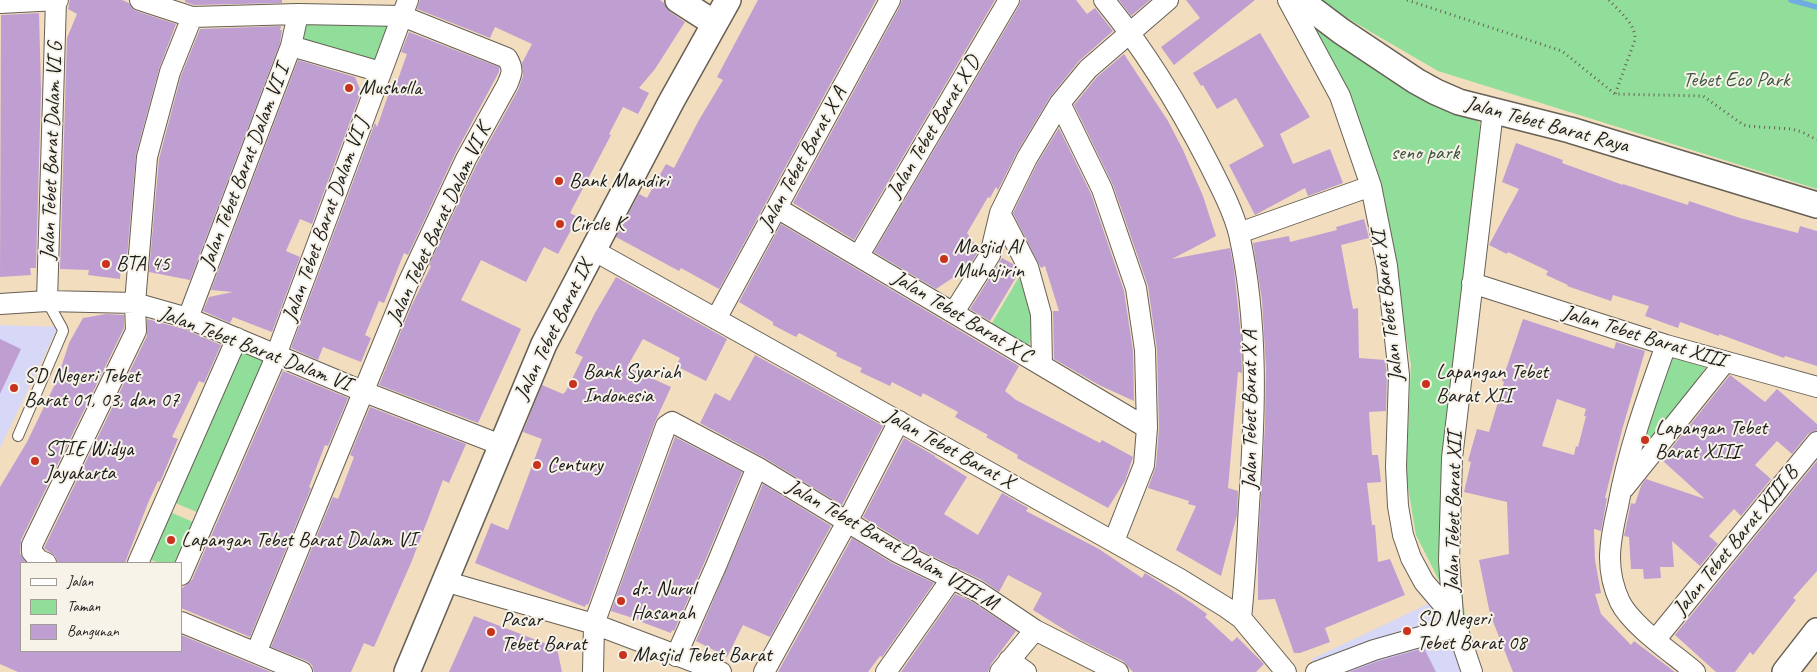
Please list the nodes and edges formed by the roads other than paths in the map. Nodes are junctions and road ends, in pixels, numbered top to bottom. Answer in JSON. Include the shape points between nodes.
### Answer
{"nodes":[{"id":1,"x":57,"y":0,"type":"edge"},
{"id":2,"x":140,"y":0,"type":"edge"},
{"id":3,"x":678,"y":0,"type":"edge"},
{"id":4,"x":728,"y":0,"type":"edge"},
{"id":5,"x":890,"y":0,"type":"edge"},
{"id":6,"x":1009,"y":0,"type":"edge"},
{"id":7,"x":1104,"y":0,"type":"edge"},
{"id":8,"x":1168,"y":0,"type":"edge"},
{"id":9,"x":1288,"y":0,"type":"edge"},
{"id":10,"x":1300,"y":0,"type":"edge"},
{"id":11,"x":0,"y":3,"type":"edge"},
{"id":12,"x":405,"y":8,"type":"edge"},
{"id":13,"x":298,"y":14,"type":"junction"},
{"id":14,"x":192,"y":17,"type":"junction"},
{"id":15,"x":714,"y":23,"type":"junction"},
{"id":16,"x":1130,"y":32,"type":"junction"},
{"id":17,"x":291,"y":46,"type":"junction"},
{"id":18,"x":381,"y":72,"type":"junction"},
{"id":19,"x":1060,"y":103,"type":"junction"},
{"id":20,"x":1493,"y":111,"type":"junction"},
{"id":21,"x":1370,"y":186,"type":"junction"},
{"id":22,"x":1817,"y":205,"type":"edge"},
{"id":23,"x":777,"y":208,"type":"junction"},
{"id":24,"x":1000,"y":213,"type":"junction"},
{"id":25,"x":1239,"y":233,"type":"junction"},
{"id":26,"x":593,"y":250,"type":"junction"},
{"id":27,"x":859,"y":255,"type":"junction"},
{"id":28,"x":1472,"y":284,"type":"junction"},
{"id":29,"x":47,"y":301,"type":"junction"},
{"id":30,"x":0,"y":304,"type":"edge"},
{"id":31,"x":134,"y":304,"type":"junction"},
{"id":32,"x":954,"y":312,"type":"junction"},
{"id":33,"x":188,"y":318,"type":"junction"},
{"id":34,"x":716,"y":319,"type":"junction"},
{"id":35,"x":237,"y":338,"type":"junction"},
{"id":36,"x":1666,"y":345,"type":"junction"},
{"id":37,"x":276,"y":355,"type":"junction"},
{"id":38,"x":1725,"y":362,"type":"junction"},
{"id":39,"x":1042,"y":365,"type":"junction"},
{"id":40,"x":1817,"y":387,"type":"edge"},
{"id":41,"x":362,"y":391,"type":"junction"},
{"id":42,"x":899,"y":421,"type":"junction"},
{"id":43,"x":1147,"y":428,"type":"junction"},
{"id":44,"x":18,"y":436,"type":"dead end"},
{"id":45,"x":1817,"y":442,"type":"edge"},
{"id":46,"x":501,"y":445,"type":"junction"},
{"id":47,"x":757,"y":467,"type":"junction"},
{"id":48,"x":1620,"y":494,"type":"junction"},
{"id":49,"x":847,"y":522,"type":"junction"},
{"id":50,"x":1114,"y":541,"type":"junction"},
{"id":51,"x":44,"y":562,"type":"edge"},
{"id":52,"x":138,"y":562,"type":"edge"},
{"id":53,"x":182,"y":573,"type":"edge"},
{"id":54,"x":952,"y":578,"type":"junction"},
{"id":55,"x":444,"y":581,"type":"junction"},
{"id":56,"x":1240,"y":618,"type":"junction"},
{"id":57,"x":1454,"y":621,"type":"junction"},
{"id":58,"x":182,"y":622,"type":"edge"},
{"id":59,"x":594,"y":624,"type":"junction"},
{"id":60,"x":1035,"y":630,"type":"junction"},
{"id":61,"x":1817,"y":631,"type":"edge"},
{"id":62,"x":1656,"y":639,"type":"junction"},
{"id":63,"x":256,"y":653,"type":"junction"},
{"id":64,"x":676,"y":656,"type":"junction"},
{"id":65,"x":1005,"y":666,"type":"edge"},
{"id":66,"x":302,"y":672,"type":"edge"},
{"id":67,"x":407,"y":672,"type":"edge"},
{"id":68,"x":593,"y":672,"type":"edge"},
{"id":69,"x":721,"y":672,"type":"edge"},
{"id":70,"x":764,"y":672,"type":"edge"},
{"id":71,"x":886,"y":672,"type":"edge"},
{"id":72,"x":1026,"y":672,"type":"edge"},
{"id":73,"x":1118,"y":672,"type":"edge"},
{"id":74,"x":1286,"y":672,"type":"edge"},
{"id":75,"x":1316,"y":672,"type":"edge"},
{"id":76,"x":1472,"y":672,"type":"edge"},
{"id":77,"x":1695,"y":672,"type":"edge"},
{"id":78,"x":1784,"y":672,"type":"edge"}],
"edges":[{"from":1,"to":11,"type":"street"},
{"from":1,"to":29,"type":"street","name":"Jalan Tebet Barat Dalam VI G"},
{"from":2,"to":14,"type":"street"},
{"from":3,"to":15,"type":"street"},
{"from":4,"to":15,"type":"street","name":"Jalan Tebet Barat IX"},
{"from":5,"to":23,"type":"street","name":"Jalan Tebet Barat X A"},
{"from":6,"to":27,"type":"street","name":"Jalan Tebet Barat X D"},
{"from":7,"to":16,"type":"street","name":"Jalan Tebet Barat X A"},
{"from":8,"to":16,"type":"street"},
{"from":9,"to":21,"type":"street","name":"Jalan Tebet Barat XI","via":[[1340,96]]},
{"from":10,"to":20,"type":"street","name":"Jalan Tebet Barat Raya","via":[[1340,31],[1416,81],[1459,102]]},
{"from":12,"to":13,"type":"street"},
{"from":12,"to":18,"type":"street","name":"Jalan Tebet Barat Dalam VI J"},
{"from":12,"to":41,"type":"street","name":"Jalan Tebet Barat Dalam VI K","via":[[507,58],[512,73],[420,256]]},
{"from":13,"to":14,"type":"street"},
{"from":13,"to":17,"type":"street","name":"Jalan Tebet Barat Dalam VI I"},
{"from":14,"to":31,"type":"street","via":[[170,72],[147,157]]},
{"from":15,"to":26,"type":"street","name":"Jalan Tebet Barat IX"},
{"from":16,"to":19,"type":"street","via":[[1088,69]]},
{"from":16,"to":25,"type":"street","name":"Jalan Tebet Barat X A","via":[[1191,130],[1221,188]]},
{"from":17,"to":18,"type":"street"},
{"from":17,"to":33,"type":"street","name":"Jalan Tebet Barat Dalam VI I"},
{"from":18,"to":37,"type":"street","name":"Jalan Tebet Barat Dalam VI J"},
{"from":19,"to":24,"type":"street","via":[[1027,158]]},
{"from":19,"to":43,"type":"street","via":[[1102,189],[1136,288],[1145,350]]},
{"from":20,"to":22,"type":"street","name":"Jalan Tebet Barat Raya","via":[[1570,130]]},
{"from":20,"to":28,"type":"street","name":"Jalan Tebet Barat XII"},
{"from":21,"to":25,"type":"street"},
{"from":21,"to":57,"type":"street","name":"Jalan Tebet Barat XI","via":[[1387,266],[1399,376],[1396,467],[1403,535],[1424,582]]},
{"from":23,"to":27,"type":"street","name":"Jalan Tebet Barat X C"},
{"from":23,"to":34,"type":"street","name":"Jalan Tebet Barat X A"},
{"from":24,"to":32,"type":"street","via":[[990,255]]},
{"from":24,"to":39,"type":"street","via":[[1028,267],[1041,314]]},
{"from":25,"to":56,"type":"street","name":"Jalan Tebet Barat X A","via":[[1255,371]]},
{"from":26,"to":34,"type":"street","name":"Jalan Tebet Barat X"},
{"from":26,"to":46,"type":"street","name":"Jalan Tebet Barat IX","via":[[544,344]]},
{"from":27,"to":32,"type":"street","name":"Jalan Tebet Barat X C"},
{"from":28,"to":36,"type":"street","name":"Jalan Tebet Barat XIII"},
{"from":28,"to":57,"type":"street","name":"Jalan Tebet Barat XII","via":[[1452,458],[1449,561]]},
{"from":29,"to":30,"type":"street","name":"Jalan Tebet Barat Dalam VI"},
{"from":29,"to":31,"type":"street","name":"Jalan Tebet Barat Dalam VI"},
{"from":29,"to":44,"type":"lane","via":[[63,332]]},
{"from":31,"to":33,"type":"street","name":"Jalan Tebet Barat Dalam VI"},
{"from":31,"to":51,"type":"street","via":[[136,331],[32,545],[32,552]]},
{"from":32,"to":39,"type":"street","name":"Jalan Tebet Barat X C"},
{"from":33,"to":35,"type":"street","name":"Jalan Tebet Barat Dalam VI"},
{"from":34,"to":42,"type":"street","name":"Jalan Tebet Barat X"},
{"from":35,"to":37,"type":"street","name":"Jalan Tebet Barat Dalam VI"},
{"from":35,"to":52,"type":"street"},
{"from":36,"to":38,"type":"street","name":"Jalan Tebet Barat XIII"},
{"from":36,"to":48,"type":"street","via":[[1644,403]]},
{"from":37,"to":41,"type":"street","name":"Jalan Tebet Barat Dalam VI"},
{"from":37,"to":53,"type":"street","name":"Jalan Tebet Barat Dalam VI J"},
{"from":38,"to":40,"type":"street","name":"Jalan Tebet Barat XIII"},
{"from":38,"to":48,"type":"street"},
{"from":39,"to":43,"type":"street","name":"Jalan Tebet Barat X C"},
{"from":41,"to":46,"type":"street","name":"Jalan Tebet Barat Dalam VI"},
{"from":41,"to":63,"type":"street","name":"Jalan Tebet Barat Dalam VI K"},
{"from":42,"to":49,"type":"street"},
{"from":42,"to":50,"type":"street","name":"Jalan Tebet Barat X"},
{"from":43,"to":50,"type":"street","via":[[1144,465]]},
{"from":45,"to":62,"type":"street","name":"Jalan Tebet Barat XIII B"},
{"from":46,"to":55,"type":"street","name":"Jalan Tebet Barat IX"},
{"from":47,"to":49,"type":"street","name":"Jalan Tebet Barat Dalam VIII M"},
{"from":47,"to":59,"type":"street","name":"Jalan Tebet Barat Dalam VIII M","via":[[674,423],[666,426]]},
{"from":47,"to":64,"type":"street"},
{"from":48,"to":62,"type":"street","via":[[1610,560],[1614,586],[1621,604],[1633,620]]},
{"from":49,"to":54,"type":"street","name":"Jalan Tebet Barat Dalam VIII M","via":[[897,552]]},
{"from":49,"to":70,"type":"street"},
{"from":50,"to":56,"type":"street","name":"Jalan Tebet Barat X"},
{"from":54,"to":60,"type":"street","name":"Jalan Tebet Barat Dalam VIII M"},
{"from":54,"to":71,"type":"street"},
{"from":55,"to":59,"type":"street"},
{"from":55,"to":67,"type":"street","name":"Jalan Tebet Barat IX"},
{"from":56,"to":74,"type":"street","name":"Jalan Tebet Barat X"},
{"from":57,"to":75,"type":"street"},
{"from":57,"to":76,"type":"street","name":"Jalan Tebet Barat XII"},
{"from":58,"to":63,"type":"street"},
{"from":59,"to":64,"type":"street"},
{"from":59,"to":68,"type":"street"},
{"from":60,"to":65,"type":"street"},
{"from":60,"to":73,"type":"street","name":"Jalan Tebet Barat Dalam VIII M"},
{"from":61,"to":78,"type":"street"},
{"from":62,"to":77,"type":"street"},
{"from":63,"to":66,"type":"street"},
{"from":64,"to":69,"type":"street"},
{"from":65,"to":72,"type":"street"}]}
